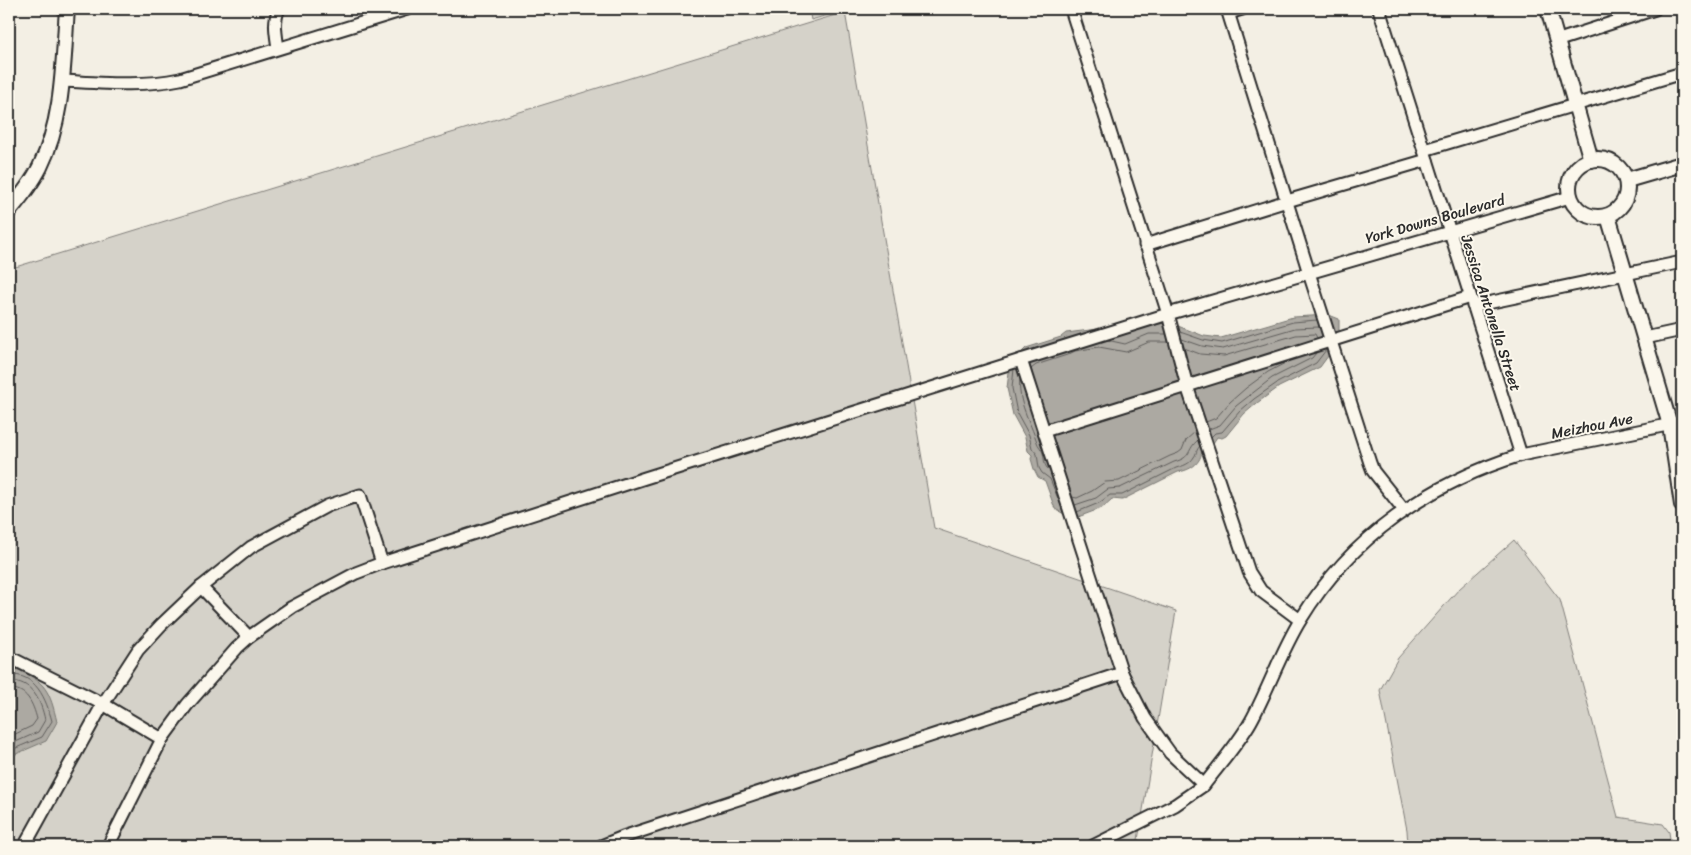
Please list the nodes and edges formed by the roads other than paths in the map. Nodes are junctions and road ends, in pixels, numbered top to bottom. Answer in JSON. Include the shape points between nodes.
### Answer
{"nodes":[{"id":1,"x":67,"y":9,"type":"edge"},
{"id":2,"x":279,"y":9,"type":"edge"},
{"id":3,"x":404,"y":9,"type":"edge"},
{"id":4,"x":1071,"y":9,"type":"edge"},
{"id":5,"x":1242,"y":9,"type":"edge"},
{"id":6,"x":1379,"y":9,"type":"edge"},
{"id":7,"x":1548,"y":9,"type":"edge"},
{"id":8,"x":1655,"y":9,"type":"edge"},
{"id":9,"x":1228,"y":11,"type":"edge"},
{"id":10,"x":1556,"y":41,"type":"junction"},
{"id":11,"x":278,"y":48,"type":"junction"},
{"id":12,"x":1682,"y":73,"type":"edge"},
{"id":13,"x":63,"y":81,"type":"junction"},
{"id":14,"x":1575,"y":105,"type":"junction"},
{"id":15,"x":1426,"y":155,"type":"junction"},
{"id":16,"x":1591,"y":160,"type":"junction"},
{"id":17,"x":1682,"y":164,"type":"edge"},
{"id":18,"x":1627,"y":180,"type":"junction"},
{"id":19,"x":1570,"y":197,"type":"junction"},
{"id":20,"x":1287,"y":201,"type":"junction"},
{"id":21,"x":9,"y":212,"type":"edge"},
{"id":22,"x":1608,"y":216,"type":"junction"},
{"id":23,"x":1450,"y":232,"type":"junction"},
{"id":24,"x":1145,"y":245,"type":"junction"},
{"id":25,"x":1682,"y":262,"type":"edge"},
{"id":26,"x":1309,"y":273,"type":"junction"},
{"id":27,"x":1626,"y":275,"type":"junction"},
{"id":28,"x":1472,"y":302,"type":"junction"},
{"id":29,"x":1168,"y":314,"type":"junction"},
{"id":30,"x":1682,"y":330,"type":"edge"},
{"id":31,"x":1645,"y":338,"type":"junction"},
{"id":32,"x":1331,"y":341,"type":"junction"},
{"id":33,"x":1021,"y":360,"type":"junction"},
{"id":34,"x":1187,"y":386,"type":"junction"},
{"id":35,"x":1676,"y":424,"type":"edge"},
{"id":36,"x":1044,"y":431,"type":"junction"},
{"id":37,"x":1521,"y":456,"type":"junction"},
{"id":38,"x":1682,"y":505,"type":"edge"},
{"id":39,"x":1404,"y":510,"type":"junction"},
{"id":40,"x":382,"y":563,"type":"junction"},
{"id":41,"x":201,"y":587,"type":"junction"},
{"id":42,"x":1300,"y":620,"type":"junction"},
{"id":43,"x":249,"y":637,"type":"junction"},
{"id":44,"x":9,"y":657,"type":"edge"},
{"id":45,"x":1122,"y":673,"type":"junction"},
{"id":46,"x":102,"y":704,"type":"junction"},
{"id":47,"x":162,"y":738,"type":"junction"},
{"id":48,"x":1204,"y":785,"type":"junction"},
{"id":49,"x":28,"y":846,"type":"edge"},
{"id":50,"x":108,"y":846,"type":"edge"},
{"id":51,"x":601,"y":846,"type":"edge"},
{"id":52,"x":1093,"y":846,"type":"edge"}],
"edges":[{"from":1,"to":13,"type":"street"},
{"from":2,"to":11,"type":"street","via":[[275,28]]},
{"from":3,"to":11,"type":"street"},
{"from":4,"to":24,"type":"street"},
{"from":5,"to":9,"type":"street"},
{"from":6,"to":15,"type":"street","name":"Jessica Antonella Street"},
{"from":7,"to":10,"type":"street"},
{"from":8,"to":10,"type":"street"},
{"from":9,"to":20,"type":"street"},
{"from":10,"to":14,"type":"street"},
{"from":11,"to":13,"type":"street","via":[[164,83]]},
{"from":12,"to":14,"type":"street"},
{"from":13,"to":21,"type":"street","via":[[56,121],[40,168]]},
{"from":14,"to":15,"type":"street"},
{"from":14,"to":16,"type":"street"},
{"from":15,"to":20,"type":"street"},
{"from":15,"to":23,"type":"street","name":"Jessica Antonella Street"},
{"from":16,"to":18,"type":"street","via":[[1600,159],[1617,165]]},
{"from":16,"to":19,"type":"street","via":[[1582,164],[1570,178]]},
{"from":17,"to":18,"type":"street"},
{"from":18,"to":22,"type":"street","via":[[1628,189],[1622,206]]},
{"from":19,"to":22,"type":"street","via":[[1585,215]]},
{"from":19,"to":23,"type":"street","name":"York Downs Boulevard"},
{"from":20,"to":24,"type":"street"},
{"from":20,"to":26,"type":"street"},
{"from":22,"to":27,"type":"street"},
{"from":23,"to":26,"type":"street","name":"York Downs Boulevard"},
{"from":23,"to":28,"type":"street","name":"Jessica Antonella Street"},
{"from":24,"to":29,"type":"street"},
{"from":25,"to":27,"type":"street"},
{"from":26,"to":29,"type":"street","name":"York Downs Boulevard"},
{"from":26,"to":32,"type":"street"},
{"from":27,"to":28,"type":"street"},
{"from":27,"to":31,"type":"street"},
{"from":28,"to":32,"type":"street"},
{"from":28,"to":37,"type":"street","name":"Jessica Antonella Street"},
{"from":29,"to":33,"type":"street","name":"York Downs Boulevard"},
{"from":29,"to":34,"type":"street"},
{"from":30,"to":31,"type":"street"},
{"from":31,"to":35,"type":"street"},
{"from":32,"to":34,"type":"street"},
{"from":32,"to":39,"type":"street","via":[[1373,471]]},
{"from":33,"to":36,"type":"street"},
{"from":33,"to":40,"type":"street","name":"York Downs Boulevard"},
{"from":34,"to":36,"type":"street"},
{"from":34,"to":42,"type":"street","via":[[1249,572],[1260,591]]},
{"from":35,"to":37,"type":"street","name":"Meizhou Ave"},
{"from":35,"to":38,"type":"street"},
{"from":36,"to":45,"type":"street"},
{"from":37,"to":39,"type":"street","name":"Meizhou Ave","via":[[1461,478]]},
{"from":39,"to":42,"type":"street","name":"Meizhou Ave","via":[[1340,566]]},
{"from":40,"to":41,"type":"street","via":[[360,495],[327,506],[251,547]]},
{"from":40,"to":43,"type":"street","name":"York Downs Boulevard","via":[[356,573],[292,608]]},
{"from":41,"to":43,"type":"street"},
{"from":41,"to":46,"type":"street","via":[[138,650]]},
{"from":42,"to":48,"type":"street","name":"Meizhou Ave","via":[[1250,722]]},
{"from":43,"to":47,"type":"street","name":"York Downs Boulevard","via":[[187,705]]},
{"from":44,"to":46,"type":"street"},
{"from":45,"to":48,"type":"street","via":[[1145,718],[1170,753]]},
{"from":45,"to":51,"type":"street"},
{"from":46,"to":47,"type":"street"},
{"from":46,"to":49,"type":"street","via":[[25,845]]},
{"from":47,"to":50,"type":"street","name":"York Downs Boulevard"},
{"from":48,"to":52,"type":"street","name":"Meizhou Ave","via":[[1175,805]]}]}
